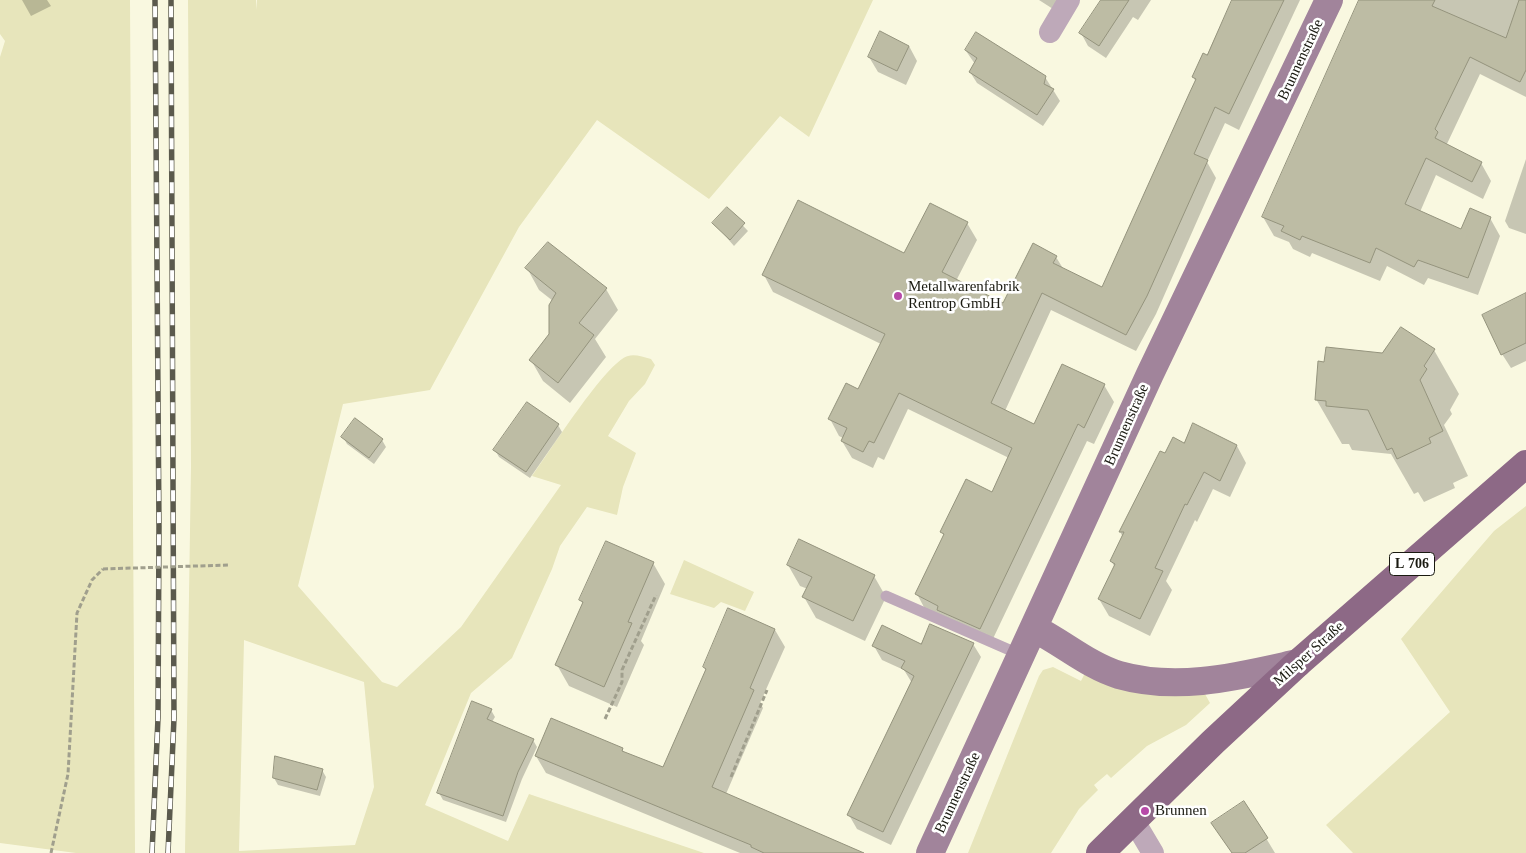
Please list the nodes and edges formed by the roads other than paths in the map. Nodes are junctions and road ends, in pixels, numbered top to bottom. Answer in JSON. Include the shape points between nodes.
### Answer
{"nodes":[{"id":1,"x":1069,"y":0,"type":"edge"},
{"id":2,"x":1329,"y":0,"type":"edge"},
{"id":3,"x":1050,"y":32,"type":"dead end"},
{"id":4,"x":1526,"y":464,"type":"edge"},
{"id":5,"x":886,"y":596,"type":"dead end"},
{"id":6,"x":1035,"y":629,"type":"junction"},
{"id":7,"x":1023,"y":656,"type":"junction"},
{"id":8,"x":1298,"y":663,"type":"junction"},
{"id":9,"x":1134,"y":820,"type":"junction"},
{"id":10,"x":930,"y":853,"type":"edge"},
{"id":11,"x":1100,"y":853,"type":"edge"},
{"id":12,"x":1153,"y":853,"type":"edge"}],
"edges":[{"from":1,"to":3,"type":"street"},
{"from":2,"to":6,"type":"main road","name":"Brunnenstraße","via":[[1150,374]]},
{"from":4,"to":8,"type":"main road","name":"Milsper Straße","number":"L 706"},
{"from":5,"to":7,"type":"lane"},
{"from":6,"to":7,"type":"main road","name":"Brunnenstraße"},
{"from":6,"to":8,"type":"main road","number":"L 706","via":[[1119,675],[1180,684],[1236,677]]},
{"from":7,"to":10,"type":"main road","name":"Brunnenstraße"},
{"from":8,"to":9,"type":"main road","name":"Milsper Straße","number":"L 706"},
{"from":9,"to":11,"type":"main road","name":"Milsper Straße","number":"L 706"},
{"from":9,"to":12,"type":"street"}]}
